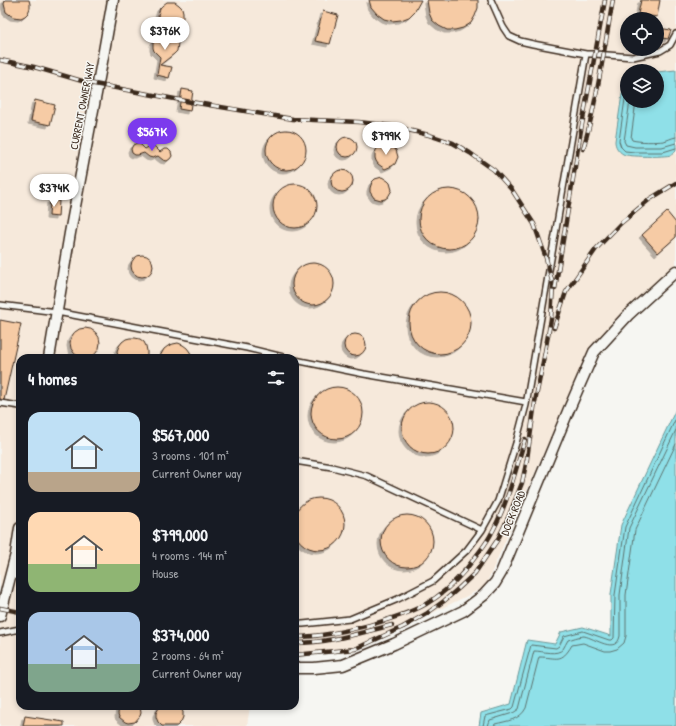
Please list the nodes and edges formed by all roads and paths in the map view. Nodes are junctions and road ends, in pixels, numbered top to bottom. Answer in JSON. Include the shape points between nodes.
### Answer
{"nodes":[{"id":1,"x":113,"y":0,"type":"edge"},
{"id":2,"x":491,"y":0,"type":"edge"},
{"id":3,"x":676,"y":34,"type":"edge"},
{"id":4,"x":586,"y":54,"type":"junction"},
{"id":5,"x":676,"y":270,"type":"edge"},
{"id":6,"x":0,"y":304,"type":"edge"},
{"id":7,"x":57,"y":312,"type":"junction"},
{"id":8,"x":50,"y":354,"type":"edge"},
{"id":9,"x":271,"y":354,"type":"edge"},
{"id":10,"x":299,"y":361,"type":"edge"},
{"id":11,"x":526,"y":402,"type":"junction"},
{"id":12,"x":0,"y":403,"type":"edge"},
{"id":13,"x":16,"y":405,"type":"edge"},
{"id":14,"x":299,"y":462,"type":"edge"},
{"id":15,"x":482,"y":530,"type":"junction"},
{"id":16,"x":16,"y":554,"type":"edge"},
{"id":17,"x":15,"y":576,"type":"edge"},
{"id":18,"x":4,"y":586,"type":"edge"},
{"id":19,"x":0,"y":615,"type":"edge"},
{"id":20,"x":299,"y":624,"type":"edge"},
{"id":21,"x":16,"y":630,"type":"edge"},
{"id":22,"x":0,"y":633,"type":"edge"},
{"id":23,"x":299,"y":668,"type":"edge"}],
"edges":[{"from":1,"to":7,"type":"street","name":"CURRENT OWNER WAY"},
{"from":2,"to":4,"type":"lane","via":[[509,36],[520,41]]},
{"from":3,"to":4,"type":"lane","via":[[670,45],[660,51],[633,57]]},
{"from":4,"to":11,"type":"lane"},
{"from":5,"to":23,"type":"street","name":"DOCK ROAD","via":[[628,315],[594,352],[502,573],[495,584],[463,611],[394,644],[343,665]]},
{"from":6,"to":7,"type":"lane"},
{"from":7,"to":8,"type":"street","name":"CURRENT OWNER WAY"},
{"from":7,"to":9,"type":"lane"},
{"from":10,"to":11,"type":"lane"},
{"from":11,"to":15,"type":"lane","via":[[498,501]]},
{"from":12,"to":13,"type":"lane"},
{"from":14,"to":15,"type":"lane","via":[[332,466],[367,476]]},
{"from":15,"to":20,"type":"lane","via":[[467,550],[433,581],[398,599],[350,619]]},
{"from":16,"to":17,"type":"street"},
{"from":17,"to":18,"type":"street"},
{"from":18,"to":19,"type":"street"},
{"from":21,"to":22,"type":"lane"}]}
